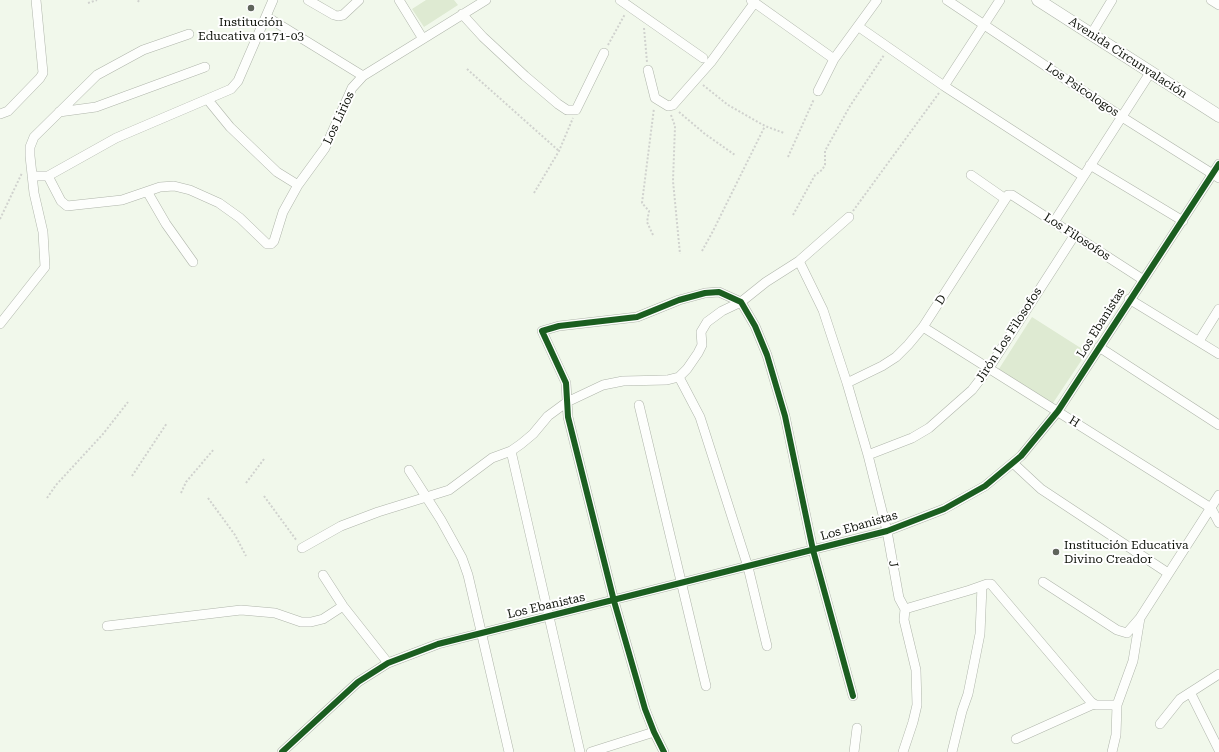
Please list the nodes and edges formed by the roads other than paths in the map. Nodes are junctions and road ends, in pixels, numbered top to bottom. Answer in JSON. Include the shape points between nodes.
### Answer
{"nodes":[{"id":1,"x":36,"y":0,"type":"edge"},
{"id":2,"x":273,"y":0,"type":"edge"},
{"id":3,"x":308,"y":0,"type":"edge"},
{"id":4,"x":359,"y":0,"type":"edge"},
{"id":5,"x":399,"y":0,"type":"edge"},
{"id":6,"x":486,"y":0,"type":"edge"},
{"id":7,"x":620,"y":0,"type":"edge"},
{"id":8,"x":878,"y":0,"type":"edge"},
{"id":9,"x":947,"y":0,"type":"edge"},
{"id":10,"x":1000,"y":0,"type":"edge"},
{"id":11,"x":1038,"y":0,"type":"edge"},
{"id":12,"x":1112,"y":0,"type":"edge"},
{"id":13,"x":1211,"y":0,"type":"edge"},
{"id":14,"x":753,"y":1,"type":"edge"},
{"id":15,"x":1219,"y":5,"type":"edge"},
{"id":16,"x":462,"y":14,"type":"junction"},
{"id":17,"x":267,"y":17,"type":"junction"},
{"id":18,"x":984,"y":25,"type":"junction"},
{"id":19,"x":859,"y":27,"type":"junction"},
{"id":20,"x":1092,"y":33,"type":"junction"},
{"id":21,"x":189,"y":34,"type":"dead end"},
{"id":22,"x":422,"y":39,"type":"junction"},
{"id":23,"x":604,"y":54,"type":"road end"},
{"id":24,"x":703,"y":58,"type":"dead end"},
{"id":25,"x":834,"y":59,"type":"junction"},
{"id":26,"x":205,"y":67,"type":"dead end"},
{"id":27,"x":648,"y":70,"type":"road end"},
{"id":28,"x":1150,"y":73,"type":"junction"},
{"id":29,"x":363,"y":76,"type":"junction"},
{"id":30,"x":944,"y":86,"type":"junction"},
{"id":31,"x":818,"y":91,"type":"road end"},
{"id":32,"x":208,"y":100,"type":"junction"},
{"id":33,"x":59,"y":112,"type":"junction"},
{"id":34,"x":0,"y":114,"type":"edge"},
{"id":35,"x":1219,"y":116,"type":"edge"},
{"id":36,"x":1122,"y":117,"type":"junction"},
{"id":37,"x":1219,"y":164,"type":"edge"},
{"id":38,"x":1090,"y":165,"type":"junction"},
{"id":39,"x":971,"y":175,"type":"dead end"},
{"id":40,"x":32,"y":176,"type":"junction"},
{"id":41,"x":48,"y":176,"type":"junction"},
{"id":42,"x":1083,"y":176,"type":"junction"},
{"id":43,"x":1216,"y":176,"type":"edge"},
{"id":44,"x":298,"y":185,"type":"junction"},
{"id":45,"x":148,"y":192,"type":"junction"},
{"id":46,"x":1008,"y":196,"type":"junction"},
{"id":47,"x":849,"y":217,"type":"road end"},
{"id":48,"x":1183,"y":221,"type":"junction"},
{"id":49,"x":1054,"y":222,"type":"junction"},
{"id":50,"x":1074,"y":236,"type":"junction"},
{"id":51,"x":799,"y":261,"type":"junction"},
{"id":52,"x":193,"y":262,"type":"dead end"},
{"id":53,"x":1142,"y":279,"type":"junction"},
{"id":54,"x":1129,"y":299,"type":"junction"},
{"id":55,"x":741,"y":302,"type":"junction"},
{"id":56,"x":1219,"y":309,"type":"edge"},
{"id":57,"x":0,"y":324,"type":"edge"},
{"id":58,"x":923,"y":327,"type":"junction"},
{"id":59,"x":1199,"y":341,"type":"junction"},
{"id":60,"x":1099,"y":347,"type":"junction"},
{"id":61,"x":1219,"y":354,"type":"edge"},
{"id":62,"x":989,"y":368,"type":"junction"},
{"id":63,"x":679,"y":377,"type":"junction"},
{"id":64,"x":847,"y":383,"type":"junction"},
{"id":65,"x":567,"y":402,"type":"junction"},
{"id":66,"x":639,"y":405,"type":"dead end"},
{"id":67,"x":1058,"y":411,"type":"junction"},
{"id":68,"x":1219,"y":425,"type":"edge"},
{"id":69,"x":511,"y":451,"type":"junction"},
{"id":70,"x":868,"y":455,"type":"junction"},
{"id":71,"x":1013,"y":463,"type":"junction"},
{"id":72,"x":409,"y":470,"type":"dead end"},
{"id":73,"x":1219,"y":495,"type":"edge"},
{"id":74,"x":426,"y":497,"type":"junction"},
{"id":75,"x":1211,"y":508,"type":"junction"},
{"id":76,"x":1219,"y":523,"type":"edge"},
{"id":77,"x":887,"y":531,"type":"junction"},
{"id":78,"x":302,"y":548,"type":"road end"},
{"id":79,"x":813,"y":550,"type":"junction"},
{"id":80,"x":748,"y":567,"type":"junction"},
{"id":81,"x":1168,"y":573,"type":"junction"},
{"id":82,"x":323,"y":575,"type":"dead end"},
{"id":83,"x":1043,"y":582,"type":"dead end"},
{"id":84,"x":681,"y":584,"type":"junction"},
{"id":85,"x":982,"y":586,"type":"junction"},
{"id":86,"x":614,"y":601,"type":"junction"},
{"id":87,"x":343,"y":606,"type":"junction"},
{"id":88,"x":905,"y":609,"type":"junction"},
{"id":89,"x":548,"y":617,"type":"junction"},
{"id":90,"x":1140,"y":618,"type":"junction"},
{"id":91,"x":107,"y":626,"type":"dead end"},
{"id":92,"x":481,"y":632,"type":"junction"},
{"id":93,"x":767,"y":646,"type":"dead end"},
{"id":94,"x":388,"y":663,"type":"junction"},
{"id":95,"x":1219,"y":674,"type":"edge"},
{"id":96,"x":706,"y":686,"type":"dead end"},
{"id":97,"x":1191,"y":694,"type":"junction"},
{"id":98,"x":853,"y":696,"type":"dead end"},
{"id":99,"x":1094,"y":704,"type":"junction"},
{"id":100,"x":1117,"y":705,"type":"junction"},
{"id":101,"x":1160,"y":724,"type":"dead end"},
{"id":102,"x":857,"y":728,"type":"dead end"},
{"id":103,"x":654,"y":732,"type":"junction"},
{"id":104,"x":1016,"y":739,"type":"dead end"},
{"id":105,"x":1219,"y":750,"type":"edge"},
{"id":106,"x":282,"y":752,"type":"edge"},
{"id":107,"x":509,"y":752,"type":"edge"},
{"id":108,"x":580,"y":752,"type":"edge"},
{"id":109,"x":591,"y":752,"type":"edge"},
{"id":110,"x":664,"y":752,"type":"edge"},
{"id":111,"x":854,"y":752,"type":"edge"},
{"id":112,"x":903,"y":752,"type":"edge"},
{"id":113,"x":952,"y":752,"type":"edge"},
{"id":114,"x":1112,"y":752,"type":"edge"}],
"edges":[{"from":1,"to":34,"type":"street","via":[[43,73],[8,111]]},
{"from":2,"to":17,"type":"street"},
{"from":3,"to":4,"type":"street","via":[[338,16]]},
{"from":5,"to":22,"type":"street"},
{"from":6,"to":16,"type":"street","name":"Los Lirios"},
{"from":7,"to":24,"type":"street"},
{"from":8,"to":19,"type":"street"},
{"from":9,"to":18,"type":"street","name":"Los Psicologos"},
{"from":10,"to":18,"type":"street"},
{"from":11,"to":20,"type":"street","name":"Avenida Circunvalación"},
{"from":12,"to":20,"type":"street"},
{"from":13,"to":15,"type":"street"},
{"from":14,"to":25,"type":"street"},
{"from":14,"to":27,"type":"street","via":[[711,62],[673,105],[668,106],[655,98]]},
{"from":16,"to":22,"type":"street","name":"Los Lirios"},
{"from":16,"to":23,"type":"street","via":[[483,37],[567,110],[576,110]]},
{"from":17,"to":29,"type":"street"},
{"from":17,"to":32,"type":"street","via":[[238,81],[231,89]]},
{"from":18,"to":30,"type":"street"},
{"from":18,"to":36,"type":"street","name":"Los Psicologos"},
{"from":19,"to":25,"type":"street"},
{"from":19,"to":30,"type":"street"},
{"from":20,"to":28,"type":"street","name":"Avenida Circunvalación"},
{"from":21,"to":33,"type":"street","via":[[143,50],[97,75]]},
{"from":22,"to":29,"type":"street","name":"Los Lirios"},
{"from":25,"to":31,"type":"street"},
{"from":26,"to":33,"type":"street","via":[[96,107]]},
{"from":28,"to":35,"type":"street","name":"Avenida Circunvalación"},
{"from":28,"to":36,"type":"street"},
{"from":29,"to":44,"type":"street","name":"Los Lirios","via":[[352,88],[325,148]]},
{"from":30,"to":42,"type":"street"},
{"from":32,"to":41,"type":"street","via":[[116,138]]},
{"from":32,"to":44,"type":"street","via":[[230,127],[277,172]]},
{"from":33,"to":40,"type":"street","via":[[34,137],[30,147]]},
{"from":36,"to":38,"type":"street"},
{"from":36,"to":43,"type":"street","name":"Los Psicologos"},
{"from":37,"to":43,"type":"street","name":"Los Ebanistas"},
{"from":38,"to":42,"type":"street"},
{"from":38,"to":48,"type":"street"},
{"from":39,"to":46,"type":"street","name":"Los Filosofos"},
{"from":40,"to":41,"type":"street"},
{"from":40,"to":57,"type":"street","via":[[43,232],[45,267]]},
{"from":41,"to":45,"type":"street","via":[[61,201],[67,206],[122,200]]},
{"from":42,"to":49,"type":"street"},
{"from":43,"to":48,"type":"street","name":"Los Ebanistas"},
{"from":44,"to":45,"type":"street","name":"Los Lirios","via":[[271,244],[267,244],[219,202],[174,186],[160,187]]},
{"from":45,"to":52,"type":"street","via":[[166,224]]},
{"from":46,"to":49,"type":"street","name":"Los Filosofos"},
{"from":46,"to":58,"type":"street","name":"D"},
{"from":47,"to":51,"type":"street"},
{"from":48,"to":53,"type":"street","name":"Los Ebanistas"},
{"from":49,"to":50,"type":"street","name":"Los Filosofos"},
{"from":50,"to":53,"type":"street","name":"Los Filosofos"},
{"from":50,"to":62,"type":"street","name":"Jirón Los Filosofos"},
{"from":51,"to":55,"type":"street"},
{"from":51,"to":64,"type":"street","name":"J","via":[[823,310]]},
{"from":53,"to":54,"type":"street","name":"Los Ebanistas"},
{"from":54,"to":59,"type":"street"},
{"from":54,"to":60,"type":"street","name":"Los Ebanistas"},
{"from":55,"to":63,"type":"street","via":[[707,322],[701,332],[702,345],[698,353]]},
{"from":55,"to":65,"type":"street","via":[[719,292],[705,292],[637,317],[575,323],[542,331],[566,384]]},
{"from":55,"to":79,"type":"street","via":[[768,355],[785,416]]},
{"from":56,"to":59,"type":"street"},
{"from":58,"to":62,"type":"street","name":"H"},
{"from":58,"to":64,"type":"street","name":"D","via":[[896,357]]},
{"from":59,"to":61,"type":"street"},
{"from":60,"to":67,"type":"street","name":"Los Ebanistas"},
{"from":60,"to":68,"type":"street"},
{"from":62,"to":67,"type":"street","name":"H"},
{"from":62,"to":70,"type":"street","name":"Jirón Los Filosofos","via":[[972,390],[929,428],[912,438]]},
{"from":63,"to":65,"type":"street","via":[[603,385]]},
{"from":63,"to":80,"type":"street","via":[[700,417]]},
{"from":64,"to":70,"type":"street","name":"J"},
{"from":65,"to":69,"type":"street"},
{"from":65,"to":86,"type":"street","via":[[568,417]]},
{"from":66,"to":84,"type":"street"},
{"from":67,"to":71,"type":"street","name":"Los Ebanistas"},
{"from":67,"to":75,"type":"street","name":"H"},
{"from":69,"to":74,"type":"street","via":[[492,458],[449,490]]},
{"from":69,"to":89,"type":"street"},
{"from":70,"to":77,"type":"street","name":"J"},
{"from":71,"to":77,"type":"street","name":"Los Ebanistas","via":[[985,486],[944,509]]},
{"from":71,"to":81,"type":"street","via":[[1040,489]]},
{"from":72,"to":74,"type":"street"},
{"from":73,"to":75,"type":"street"},
{"from":74,"to":78,"type":"street","via":[[341,526]]},
{"from":74,"to":92,"type":"street","via":[[462,558]]},
{"from":75,"to":76,"type":"street","name":"H"},
{"from":75,"to":81,"type":"street"},
{"from":77,"to":79,"type":"street","name":"Los Ebanistas"},
{"from":77,"to":88,"type":"street","name":"J","via":[[899,598]]},
{"from":79,"to":80,"type":"street","name":"Los Ebanistas"},
{"from":79,"to":98,"type":"street"},
{"from":80,"to":84,"type":"street","name":"Los Ebanistas"},
{"from":80,"to":93,"type":"street"},
{"from":81,"to":90,"type":"street"},
{"from":82,"to":87,"type":"street"},
{"from":83,"to":90,"type":"street","via":[[1117,630],[1126,633]]},
{"from":84,"to":86,"type":"street","name":"Los Ebanistas"},
{"from":84,"to":96,"type":"street"},
{"from":85,"to":88,"type":"street"},
{"from":85,"to":99,"type":"street","via":[[987,584],[995,587]]},
{"from":85,"to":113,"type":"street","via":[[980,634],[968,694]]},
{"from":86,"to":89,"type":"street","name":"Los Ebanistas"},
{"from":86,"to":103,"type":"street"},
{"from":87,"to":91,"type":"street","via":[[323,619],[311,622],[301,622],[275,613],[241,610]]},
{"from":87,"to":94,"type":"street"},
{"from":88,"to":112,"type":"street","name":"J","via":[[904,620],[916,670],[917,705]]},
{"from":89,"to":92,"type":"street","name":"Los Ebanistas"},
{"from":89,"to":108,"type":"street"},
{"from":90,"to":100,"type":"street","via":[[1134,661]]},
{"from":92,"to":94,"type":"street","name":"Los Ebanistas","via":[[438,644]]},
{"from":92,"to":107,"type":"street"},
{"from":94,"to":106,"type":"street","name":"Los Ebanistas","via":[[358,682]]},
{"from":95,"to":97,"type":"street"},
{"from":97,"to":101,"type":"street","via":[[1180,699]]},
{"from":97,"to":105,"type":"street"},
{"from":99,"to":100,"type":"street"},
{"from":99,"to":104,"type":"street"},
{"from":100,"to":114,"type":"street","via":[[1116,735]]},
{"from":102,"to":111,"type":"street"},
{"from":103,"to":109,"type":"street"},
{"from":103,"to":110,"type":"street"}]}
